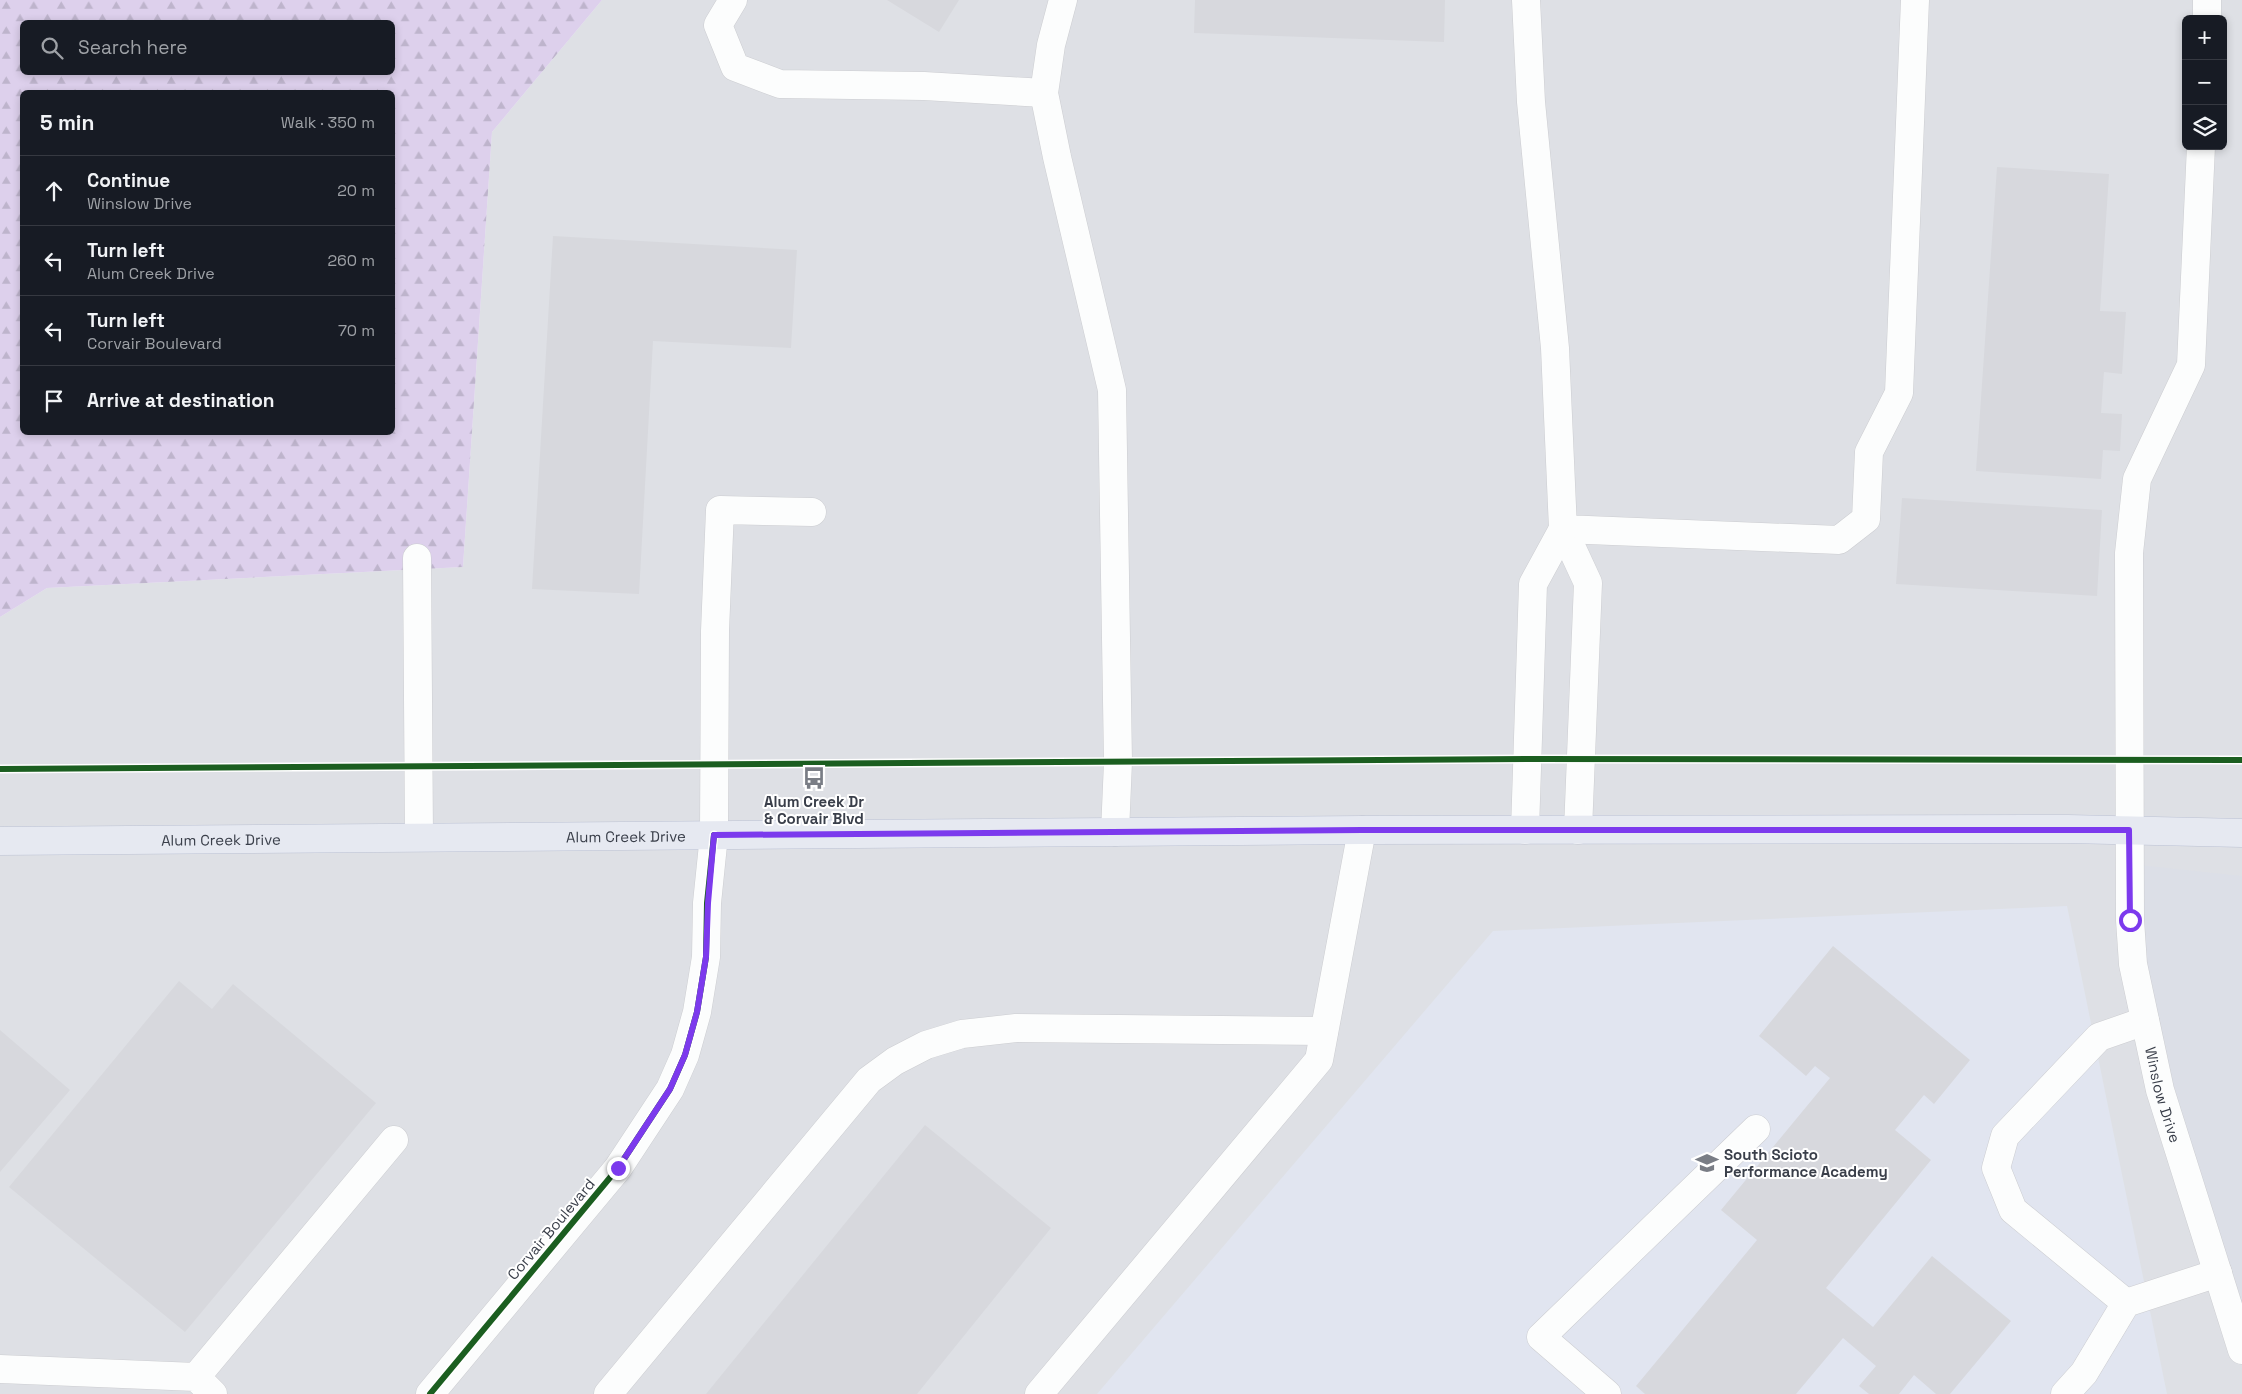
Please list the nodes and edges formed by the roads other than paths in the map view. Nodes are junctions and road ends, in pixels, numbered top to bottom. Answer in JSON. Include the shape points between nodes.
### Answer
{"nodes":[{"id":1,"x":733,"y":0,"type":"edge"},
{"id":2,"x":1063,"y":0,"type":"edge"},
{"id":3,"x":1526,"y":0,"type":"edge"},
{"id":4,"x":1915,"y":0,"type":"edge"},
{"id":5,"x":2207,"y":0,"type":"edge"},
{"id":6,"x":2207,"y":15,"type":"edge"},
{"id":7,"x":1044,"y":93,"type":"junction"},
{"id":8,"x":2201,"y":150,"type":"edge"},
{"id":9,"x":812,"y":512,"type":"dead end"},
{"id":10,"x":1564,"y":529,"type":"junction"},
{"id":11,"x":417,"y":558,"type":"dead end"},
{"id":12,"x":1362,"y":830,"type":"junction"},
{"id":13,"x":1525,"y":830,"type":"junction"},
{"id":14,"x":1578,"y":830,"type":"junction"},
{"id":15,"x":2129,"y":830,"type":"junction"},
{"id":16,"x":1115,"y":832,"type":"junction"},
{"id":17,"x":2242,"y":833,"type":"edge"},
{"id":18,"x":714,"y":835,"type":"junction"},
{"id":19,"x":419,"y":838,"type":"junction"},
{"id":20,"x":0,"y":841,"type":"edge"},
{"id":21,"x":2145,"y":1022,"type":"junction"},
{"id":22,"x":1324,"y":1031,"type":"junction"},
{"id":23,"x":1756,"y":1129,"type":"dead end"},
{"id":24,"x":394,"y":1140,"type":"dead end"},
{"id":25,"x":2218,"y":1272,"type":"junction"},
{"id":26,"x":2126,"y":1303,"type":"junction"},
{"id":27,"x":2242,"y":1350,"type":"edge"},
{"id":28,"x":0,"y":1369,"type":"edge"},
{"id":29,"x":204,"y":1386,"type":"edge"},
{"id":30,"x":430,"y":1394,"type":"edge"},
{"id":31,"x":608,"y":1394,"type":"edge"},
{"id":32,"x":1039,"y":1394,"type":"edge"},
{"id":33,"x":1607,"y":1394,"type":"edge"},
{"id":34,"x":2065,"y":1394,"type":"edge"}],
"edges":[{"from":1,"to":7,"type":"street","via":[[718,25],[736,67],[780,84],[924,86]]},
{"from":2,"to":7,"type":"street","via":[[1051,45]]},
{"from":3,"to":10,"type":"street","via":[[1531,102],[1555,348]]},
{"from":4,"to":10,"type":"street","via":[[1899,393],[1869,452],[1866,518],[1839,540]]},
{"from":5,"to":6,"type":"street"},
{"from":7,"to":16,"type":"street","via":[[1112,390],[1118,762]]},
{"from":8,"to":15,"type":"street","name":"Winslow Drive","via":[[2191,365],[2137,479],[2129,553]]},
{"from":9,"to":18,"type":"street","name":"Corvair Boulevard","via":[[720,510]]},
{"from":10,"to":13,"type":"street","via":[[1533,584]]},
{"from":10,"to":14,"type":"street","via":[[1588,583]]},
{"from":11,"to":19,"type":"street"},
{"from":12,"to":13,"type":"main road","name":"Alum Creek Drive"},
{"from":12,"to":16,"type":"main road","name":"Alum Creek Drive"},
{"from":12,"to":22,"type":"street"},
{"from":13,"to":14,"type":"main road","name":"Alum Creek Drive"},
{"from":14,"to":15,"type":"main road","name":"Alum Creek Drive"},
{"from":15,"to":17,"type":"main road","name":"Alum Creek Drive"},
{"from":15,"to":21,"type":"street","name":"Winslow Drive","via":[[2132,955]]},
{"from":16,"to":18,"type":"main road","name":"Alum Creek Drive"},
{"from":18,"to":19,"type":"main road","name":"Alum Creek Drive"},
{"from":18,"to":30,"type":"street","name":"Corvair Boulevard","via":[[706,957],[697,1012],[685,1055],[670,1089],[618,1168]]},
{"from":19,"to":20,"type":"main road","name":"Alum Creek Drive"},
{"from":21,"to":25,"type":"street","name":"Winslow Drive","via":[[2160,1090]]},
{"from":21,"to":26,"type":"street","via":[[2099,1036],[2005,1136],[1996,1168],[2013,1210]]},
{"from":22,"to":31,"type":"street","via":[[1016,1028],[962,1034],[926,1045],[895,1061],[869,1080]]},
{"from":22,"to":32,"type":"street","via":[[1319,1060]]},
{"from":23,"to":33,"type":"street","via":[[1541,1337]]},
{"from":24,"to":29,"type":"street"},
{"from":25,"to":26,"type":"street"},
{"from":25,"to":27,"type":"street","name":"Winslow Drive"},
{"from":26,"to":34,"type":"street","via":[[2084,1373]]},
{"from":28,"to":29,"type":"street"}]}
